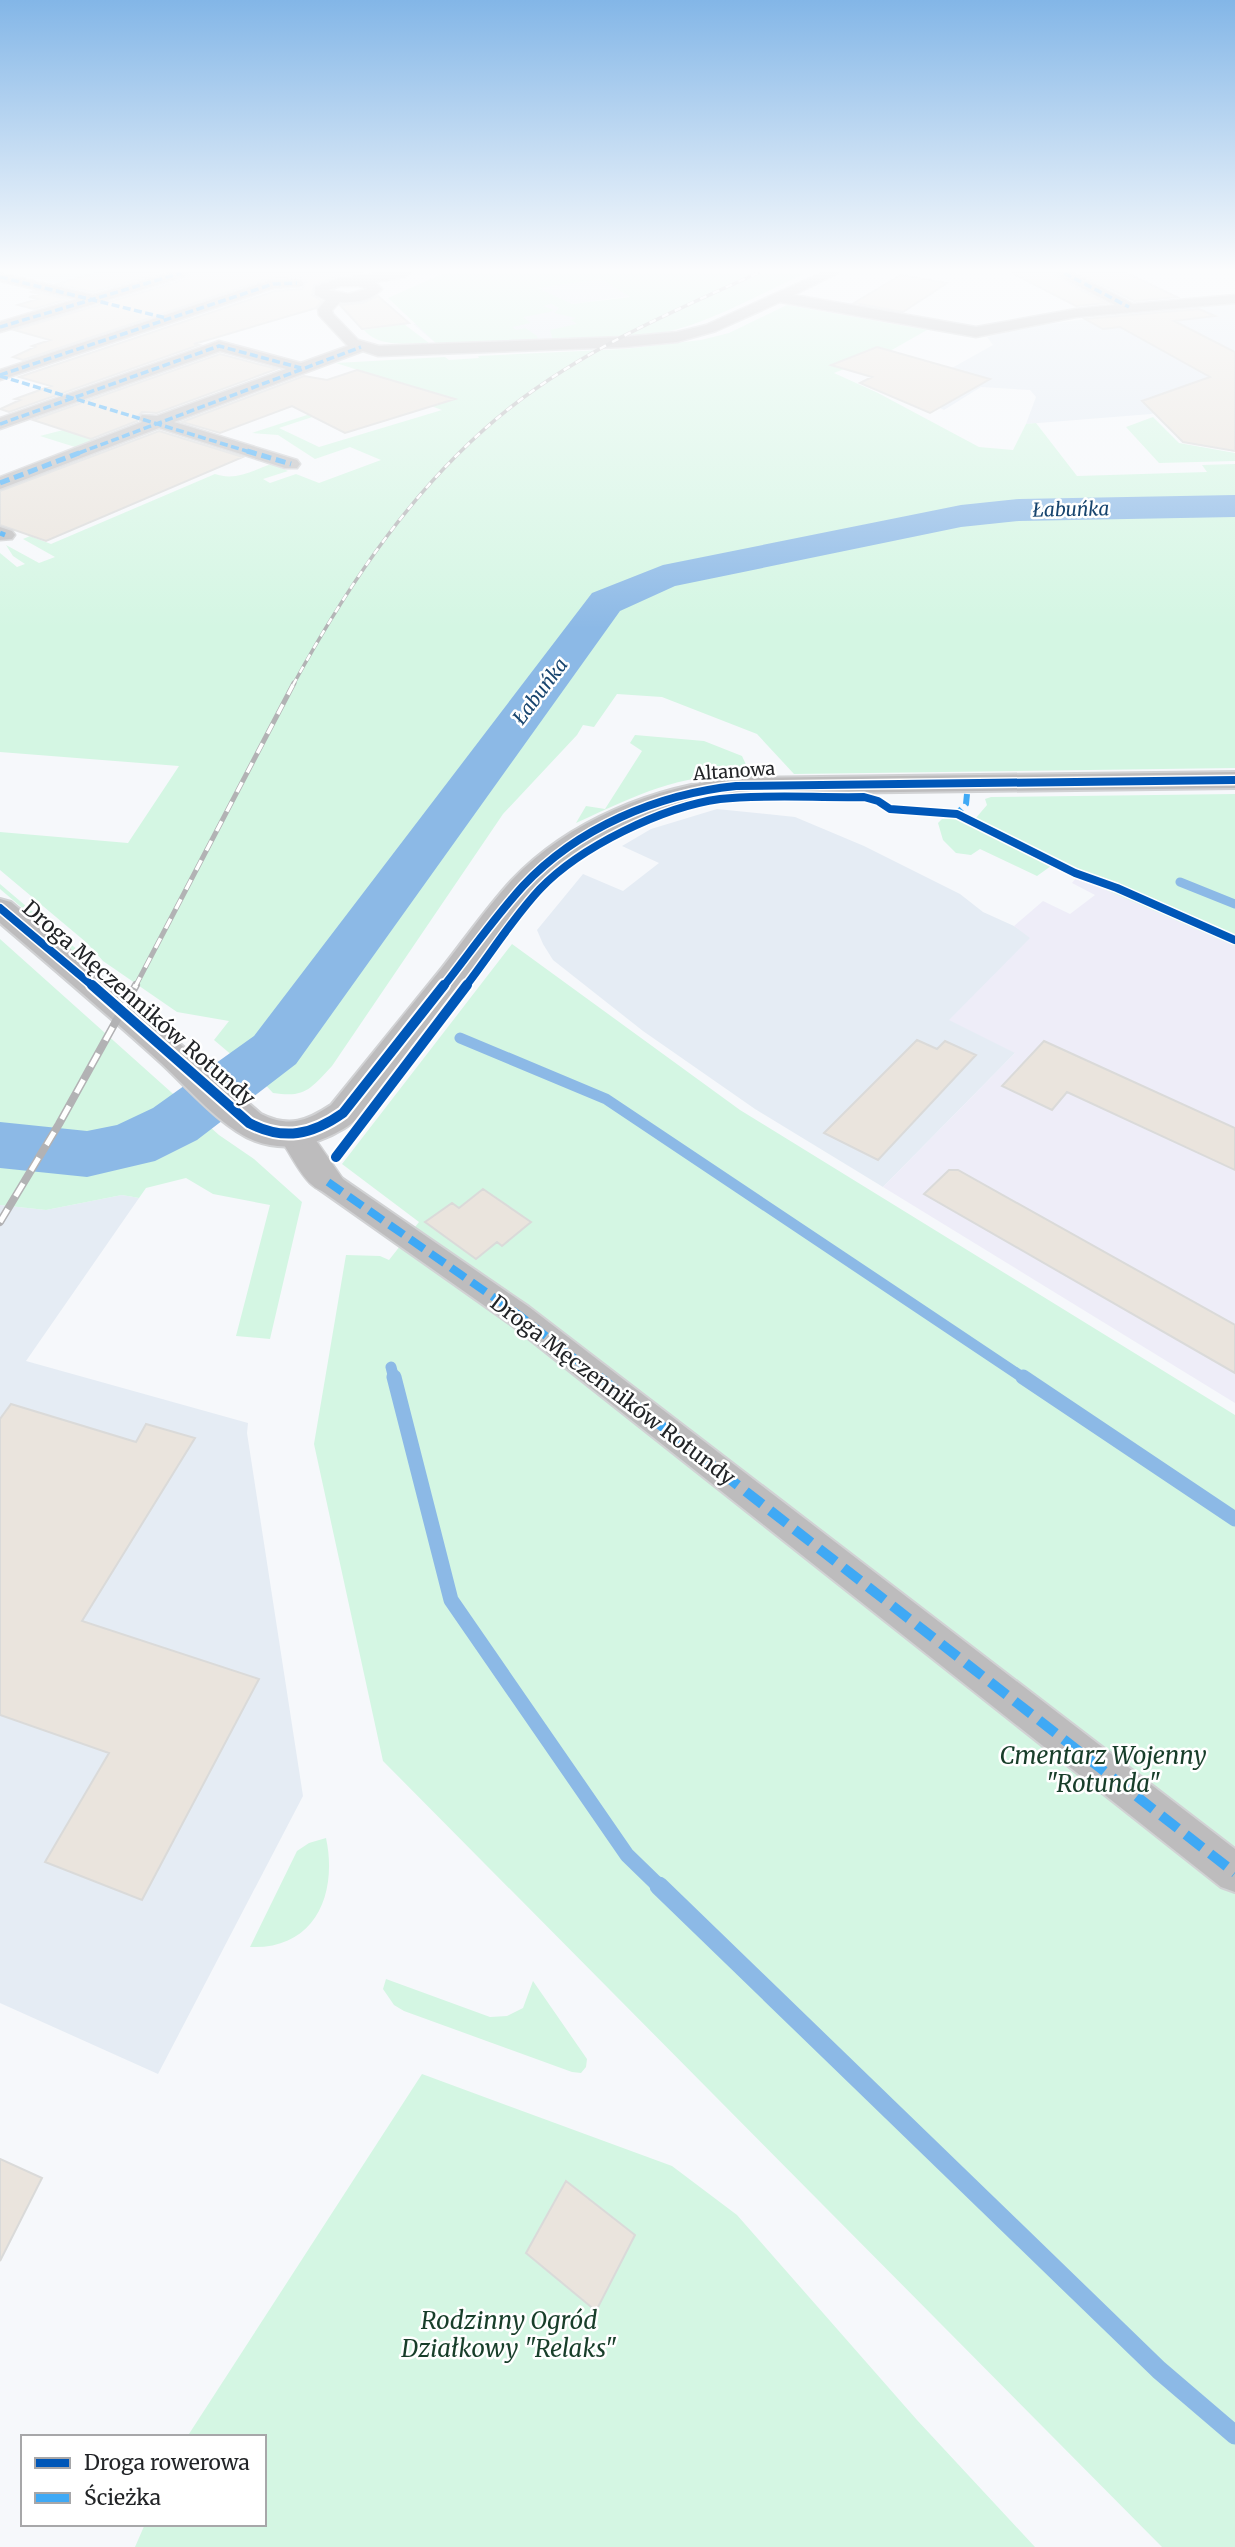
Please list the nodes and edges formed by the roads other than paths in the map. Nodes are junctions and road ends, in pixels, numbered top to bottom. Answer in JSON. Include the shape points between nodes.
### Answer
{"nodes":[{"id":1,"x":56,"y":392,"type":"edge"},
{"id":2,"x":88,"y":392,"type":"edge"},
{"id":3,"x":237,"y":392,"type":"edge"},
{"id":4,"x":73,"y":397,"type":"junction"},
{"id":5,"x":157,"y":422,"type":"junction"},
{"id":6,"x":0,"y":424,"type":"edge"},
{"id":7,"x":291,"y":464,"type":"dead end"},
{"id":8,"x":0,"y":483,"type":"edge"},
{"id":9,"x":1235,"y":780,"type":"edge"},
{"id":10,"x":0,"y":908,"type":"edge"},
{"id":11,"x":293,"y":1134,"type":"junction"},
{"id":12,"x":328,"y":1182,"type":"joint"},
{"id":13,"x":1235,"y":1873,"type":"edge"}],
"edges":[{"from":1,"to":4,"type":"street"},
{"from":2,"to":4,"type":"street"},
{"from":3,"to":5,"type":"street"},
{"from":4,"to":5,"type":"street"},
{"from":4,"to":6,"type":"street"},
{"from":5,"to":7,"type":"street"},
{"from":5,"to":8,"type":"street"},
{"from":9,"to":11,"type":"street","name":"Altanowa","via":[[736,786],[697,789],[663,799],[579,841],[543,866],[343,1113],[322,1128]]},
{"from":10,"to":11,"type":"street","name":"Droga Męczenników Rotundy","via":[[237,1115],[267,1132]]},
{"from":11,"to":12,"type":"street","name":"Droga Męczenników Rotundy"},
{"from":12,"to":13,"type":"street","name":"Droga Męczenników Rotundy","via":[[519,1315]]}]}
